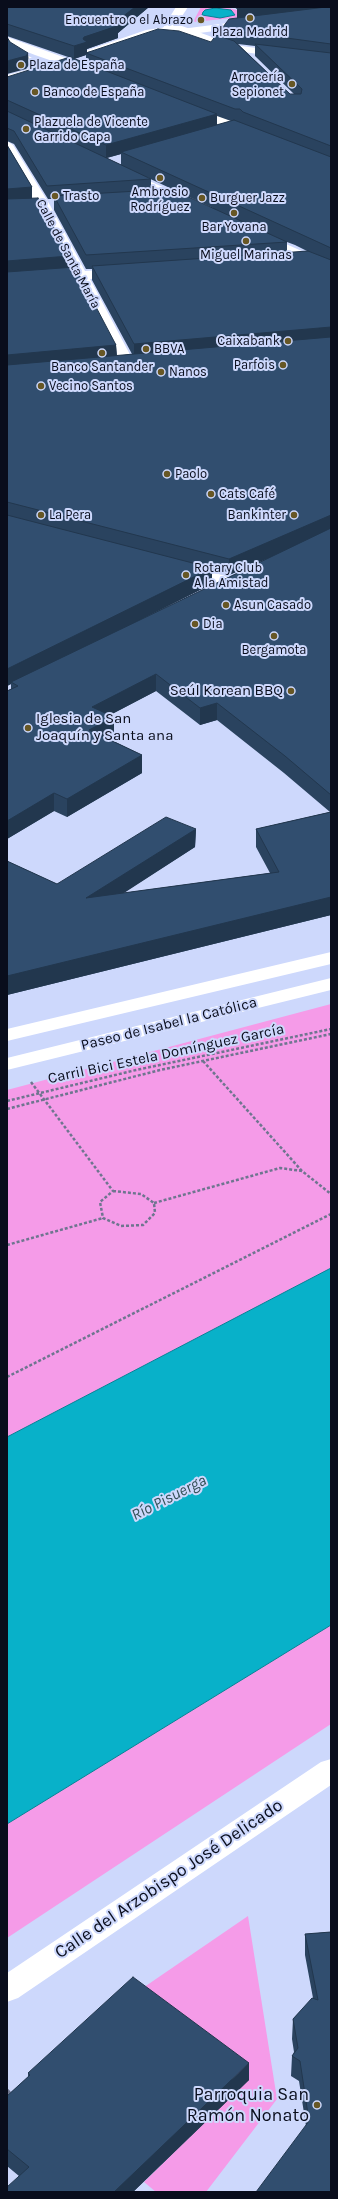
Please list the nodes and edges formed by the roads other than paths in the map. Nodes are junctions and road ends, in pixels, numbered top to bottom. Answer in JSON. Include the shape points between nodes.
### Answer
{"nodes":[{"id":1,"x":182,"y":7,"type":"edge"},
{"id":2,"x":264,"y":22,"type":"edge"},
{"id":3,"x":166,"y":30,"type":"junction"},
{"id":4,"x":186,"y":31,"type":"junction"},
{"id":5,"x":8,"y":40,"type":"edge"},
{"id":6,"x":238,"y":48,"type":"junction"},
{"id":7,"x":89,"y":51,"type":"edge"},
{"id":8,"x":250,"y":60,"type":"edge"},
{"id":9,"x":331,"y":61,"type":"edge"},
{"id":10,"x":74,"y":64,"type":"junction"},
{"id":11,"x":104,"y":76,"type":"edge"},
{"id":12,"x":7,"y":78,"type":"edge"},
{"id":13,"x":7,"y":85,"type":"edge"},
{"id":14,"x":177,"y":104,"type":"edge"},
{"id":15,"x":236,"y":127,"type":"junction"},
{"id":16,"x":214,"y":134,"type":"edge"},
{"id":17,"x":265,"y":139,"type":"edge"},
{"id":18,"x":7,"y":145,"type":"edge"},
{"id":19,"x":113,"y":168,"type":"edge"},
{"id":20,"x":173,"y":197,"type":"junction"},
{"id":21,"x":143,"y":199,"type":"edge"},
{"id":22,"x":58,"y":204,"type":"edge"},
{"id":23,"x":43,"y":205,"type":"junction"},
{"id":24,"x":29,"y":206,"type":"edge"},
{"id":25,"x":195,"y":207,"type":"edge"},
{"id":26,"x":245,"y":230,"type":"edge"},
{"id":27,"x":310,"y":260,"type":"junction"},
{"id":28,"x":286,"y":261,"type":"edge"},
{"id":29,"x":331,"y":269,"type":"edge"},
{"id":30,"x":135,"y":272,"type":"edge"},
{"id":31,"x":80,"y":276,"type":"junction"},
{"id":32,"x":7,"y":281,"type":"edge"},
{"id":33,"x":143,"y":363,"type":"edge"},
{"id":34,"x":128,"y":364,"type":"junction"},
{"id":35,"x":113,"y":365,"type":"edge"},
{"id":36,"x":170,"y":566,"type":"edge"},
{"id":37,"x":211,"y":593,"type":"edge"},
{"id":38,"x":331,"y":958,"type":"edge"},
{"id":39,"x":331,"y":984,"type":"edge"},
{"id":40,"x":7,"y":1035,"type":"edge"},
{"id":41,"x":7,"y":1064,"type":"edge"},
{"id":42,"x":331,"y":1770,"type":"edge"},
{"id":43,"x":7,"y":1989,"type":"edge"}],
"edges":[{"from":1,"to":3,"type":"street"},
{"from":2,"to":4,"type":"street"},
{"from":3,"to":4,"type":"street"},
{"from":3,"to":7,"type":"lane","via":[[149,32]]},
{"from":3,"to":10,"type":"street"},
{"from":4,"to":6,"type":"street","via":[[216,43]]},
{"from":5,"to":10,"type":"street"},
{"from":5,"to":12,"type":"lane","via":[[15,52],[36,64],[30,72]]},
{"from":6,"to":8,"type":"street"},
{"from":6,"to":9,"type":"street"},
{"from":10,"to":11,"type":"street"},
{"from":10,"to":13,"type":"street"},
{"from":14,"to":15,"type":"street"},
{"from":15,"to":16,"type":"street"},
{"from":15,"to":17,"type":"street"},
{"from":18,"to":23,"type":"street","name":"Calle de Santa María"},
{"from":19,"to":20,"type":"street"},
{"from":20,"to":21,"type":"street"},
{"from":20,"to":25,"type":"street"},
{"from":22,"to":23,"type":"street"},
{"from":23,"to":24,"type":"street"},
{"from":23,"to":31,"type":"street","name":"Calle de Santa María"},
{"from":26,"to":27,"type":"street"},
{"from":27,"to":28,"type":"street"},
{"from":27,"to":29,"type":"street"},
{"from":30,"to":31,"type":"street"},
{"from":31,"to":32,"type":"street"},
{"from":31,"to":34,"type":"street","name":"Calle de Santa María"},
{"from":33,"to":34,"type":"street"},
{"from":34,"to":35,"type":"street"},
{"from":36,"to":37,"type":"street","via":[[238,579]]},
{"from":38,"to":40,"type":"street","name":"Paseo de Isabel la Católica"},
{"from":39,"to":41,"type":"street","name":"Paseo de Isabel la Católica"},
{"from":42,"to":43,"type":"street","name":"Calle del Arzobispo José Delicado"}]}
